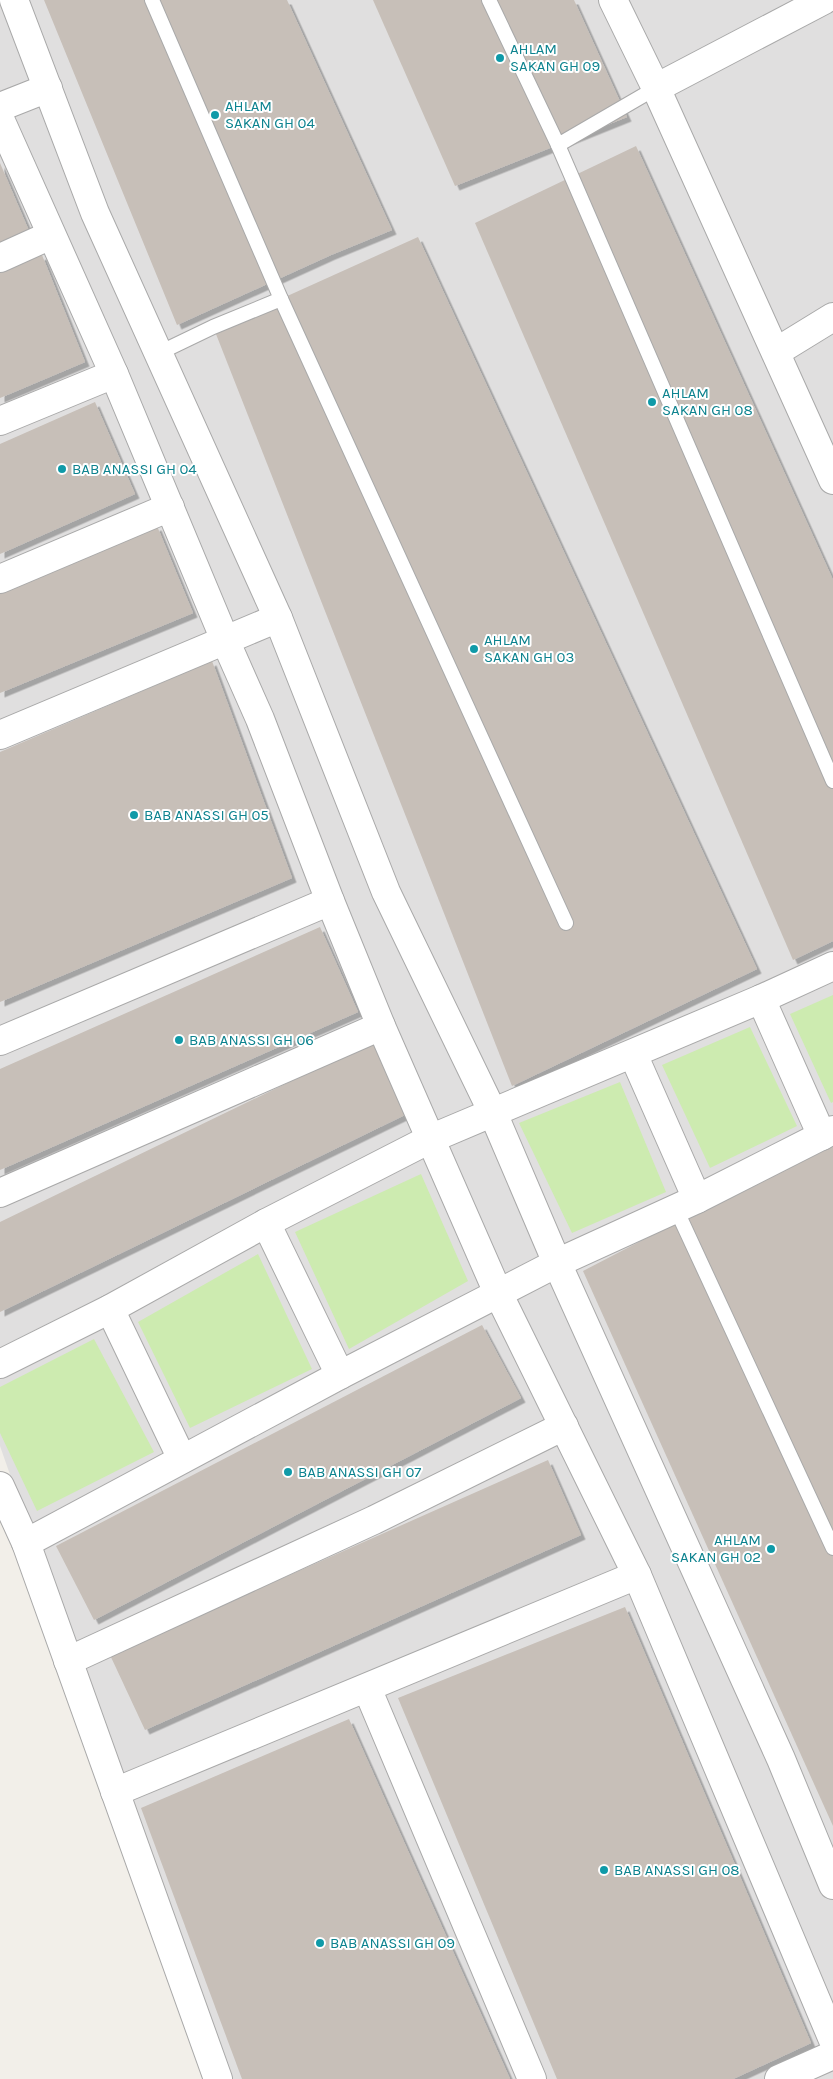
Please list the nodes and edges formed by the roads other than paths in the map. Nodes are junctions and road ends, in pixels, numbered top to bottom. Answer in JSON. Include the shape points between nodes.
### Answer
{"nodes":[{"id":1,"x":14,"y":0,"type":"edge"},
{"id":2,"x":152,"y":0,"type":"edge"},
{"id":3,"x":489,"y":0,"type":"edge"},
{"id":4,"x":613,"y":0,"type":"edge"},
{"id":5,"x":824,"y":0,"type":"edge"},
{"id":6,"x":48,"y":88,"type":"junction"},
{"id":7,"x":656,"y":88,"type":"junction"},
{"id":8,"x":0,"y":107,"type":"edge"},
{"id":9,"x":0,"y":119,"type":"edge"},
{"id":10,"x":558,"y":145,"type":"junction"},
{"id":11,"x":51,"y":235,"type":"junction"},
{"id":12,"x":0,"y":258,"type":"edge"},
{"id":13,"x":281,"y":299,"type":"junction"},
{"id":14,"x":833,"y":317,"type":"edge"},
{"id":15,"x":776,"y":352,"type":"junction"},
{"id":16,"x":159,"y":353,"type":"junction"},
{"id":17,"x":114,"y":374,"type":"junction"},
{"id":18,"x":0,"y":421,"type":"edge"},
{"id":19,"x":833,"y":480,"type":"edge"},
{"id":20,"x":170,"y":507,"type":"junction"},
{"id":21,"x":0,"y":579,"type":"edge"},
{"id":22,"x":278,"y":618,"type":"junction"},
{"id":23,"x":225,"y":640,"type":"junction"},
{"id":24,"x":0,"y":735,"type":"edge"},
{"id":25,"x":833,"y":781,"type":"edge"},
{"id":26,"x":330,"y":901,"type":"junction"},
{"id":27,"x":566,"y":923,"type":"dead end"},
{"id":28,"x":833,"y":966,"type":"edge"},
{"id":29,"x":761,"y":999,"type":"junction"},
{"id":30,"x":381,"y":1026,"type":"junction"},
{"id":31,"x":0,"y":1041,"type":"edge"},
{"id":32,"x":633,"y":1054,"type":"junction"},
{"id":33,"x":493,"y":1113,"type":"junction"},
{"id":34,"x":828,"y":1133,"type":"edge"},
{"id":35,"x":430,"y":1139,"type":"junction"},
{"id":36,"x":0,"y":1192,"type":"edge"},
{"id":37,"x":686,"y":1204,"type":"junction"},
{"id":38,"x":266,"y":1223,"type":"junction"},
{"id":39,"x":557,"y":1263,"type":"junction"},
{"id":40,"x":498,"y":1293,"type":"junction"},
{"id":41,"x":110,"y":1309,"type":"junction"},
{"id":42,"x":0,"y":1364,"type":"edge"},
{"id":43,"x":340,"y":1375,"type":"junction"},
{"id":44,"x":564,"y":1426,"type":"junction"},
{"id":45,"x":182,"y":1459,"type":"junction"},
{"id":46,"x":0,"y":1486,"type":"edge"},
{"id":47,"x":26,"y":1543,"type":"junction"},
{"id":48,"x":833,"y":1548,"type":"edge"},
{"id":49,"x":637,"y":1575,"type":"junction"},
{"id":50,"x":68,"y":1661,"type":"junction"},
{"id":51,"x":368,"y":1688,"type":"junction"},
{"id":52,"x":115,"y":1792,"type":"junction"},
{"id":53,"x":833,"y":1885,"type":"edge"},
{"id":54,"x":833,"y":2040,"type":"edge"},
{"id":55,"x":833,"y":2054,"type":"edge"},
{"id":56,"x":218,"y":2079,"type":"edge"},
{"id":57,"x":532,"y":2079,"type":"edge"},
{"id":58,"x":779,"y":2079,"type":"edge"}],
"edges":[{"from":1,"to":6,"type":"street"},
{"from":2,"to":13,"type":"lane"},
{"from":3,"to":10,"type":"lane"},
{"from":4,"to":7,"type":"street"},
{"from":5,"to":7,"type":"street"},
{"from":6,"to":8,"type":"street"},
{"from":6,"to":16,"type":"street","via":[[95,213]]},
{"from":7,"to":10,"type":"lane"},
{"from":7,"to":15,"type":"street"},
{"from":9,"to":11,"type":"street"},
{"from":10,"to":25,"type":"lane"},
{"from":11,"to":12,"type":"street"},
{"from":11,"to":17,"type":"street"},
{"from":13,"to":16,"type":"lane"},
{"from":13,"to":27,"type":"lane"},
{"from":14,"to":15,"type":"street"},
{"from":15,"to":19,"type":"street"},
{"from":16,"to":22,"type":"street"},
{"from":17,"to":18,"type":"street"},
{"from":17,"to":20,"type":"street"},
{"from":20,"to":21,"type":"street"},
{"from":20,"to":23,"type":"street"},
{"from":22,"to":23,"type":"street"},
{"from":22,"to":33,"type":"street","via":[[386,892]]},
{"from":23,"to":24,"type":"street"},
{"from":23,"to":26,"type":"street","via":[[260,719]]},
{"from":26,"to":30,"type":"street"},
{"from":26,"to":31,"type":"street"},
{"from":28,"to":29,"type":"street"},
{"from":29,"to":32,"type":"street"},
{"from":29,"to":34,"type":"street"},
{"from":30,"to":35,"type":"street"},
{"from":30,"to":36,"type":"street"},
{"from":32,"to":33,"type":"street"},
{"from":32,"to":37,"type":"street"},
{"from":33,"to":35,"type":"street"},
{"from":33,"to":39,"type":"street"},
{"from":34,"to":37,"type":"street"},
{"from":35,"to":38,"type":"street"},
{"from":35,"to":40,"type":"street"},
{"from":37,"to":39,"type":"street"},
{"from":37,"to":48,"type":"lane"},
{"from":38,"to":41,"type":"street"},
{"from":38,"to":43,"type":"street"},
{"from":39,"to":40,"type":"street"},
{"from":39,"to":53,"type":"street","via":[[776,1750]]},
{"from":40,"to":43,"type":"street"},
{"from":40,"to":44,"type":"street"},
{"from":41,"to":42,"type":"street"},
{"from":41,"to":45,"type":"street"},
{"from":43,"to":45,"type":"street"},
{"from":44,"to":49,"type":"street"},
{"from":44,"to":50,"type":"street","via":[[374,1520]]},
{"from":45,"to":47,"type":"street"},
{"from":46,"to":47,"type":"street"},
{"from":47,"to":50,"type":"street"},
{"from":49,"to":51,"type":"street"},
{"from":49,"to":54,"type":"street"},
{"from":50,"to":52,"type":"street"},
{"from":51,"to":52,"type":"street"},
{"from":51,"to":57,"type":"street"},
{"from":52,"to":56,"type":"street"},
{"from":55,"to":58,"type":"street"}]}
